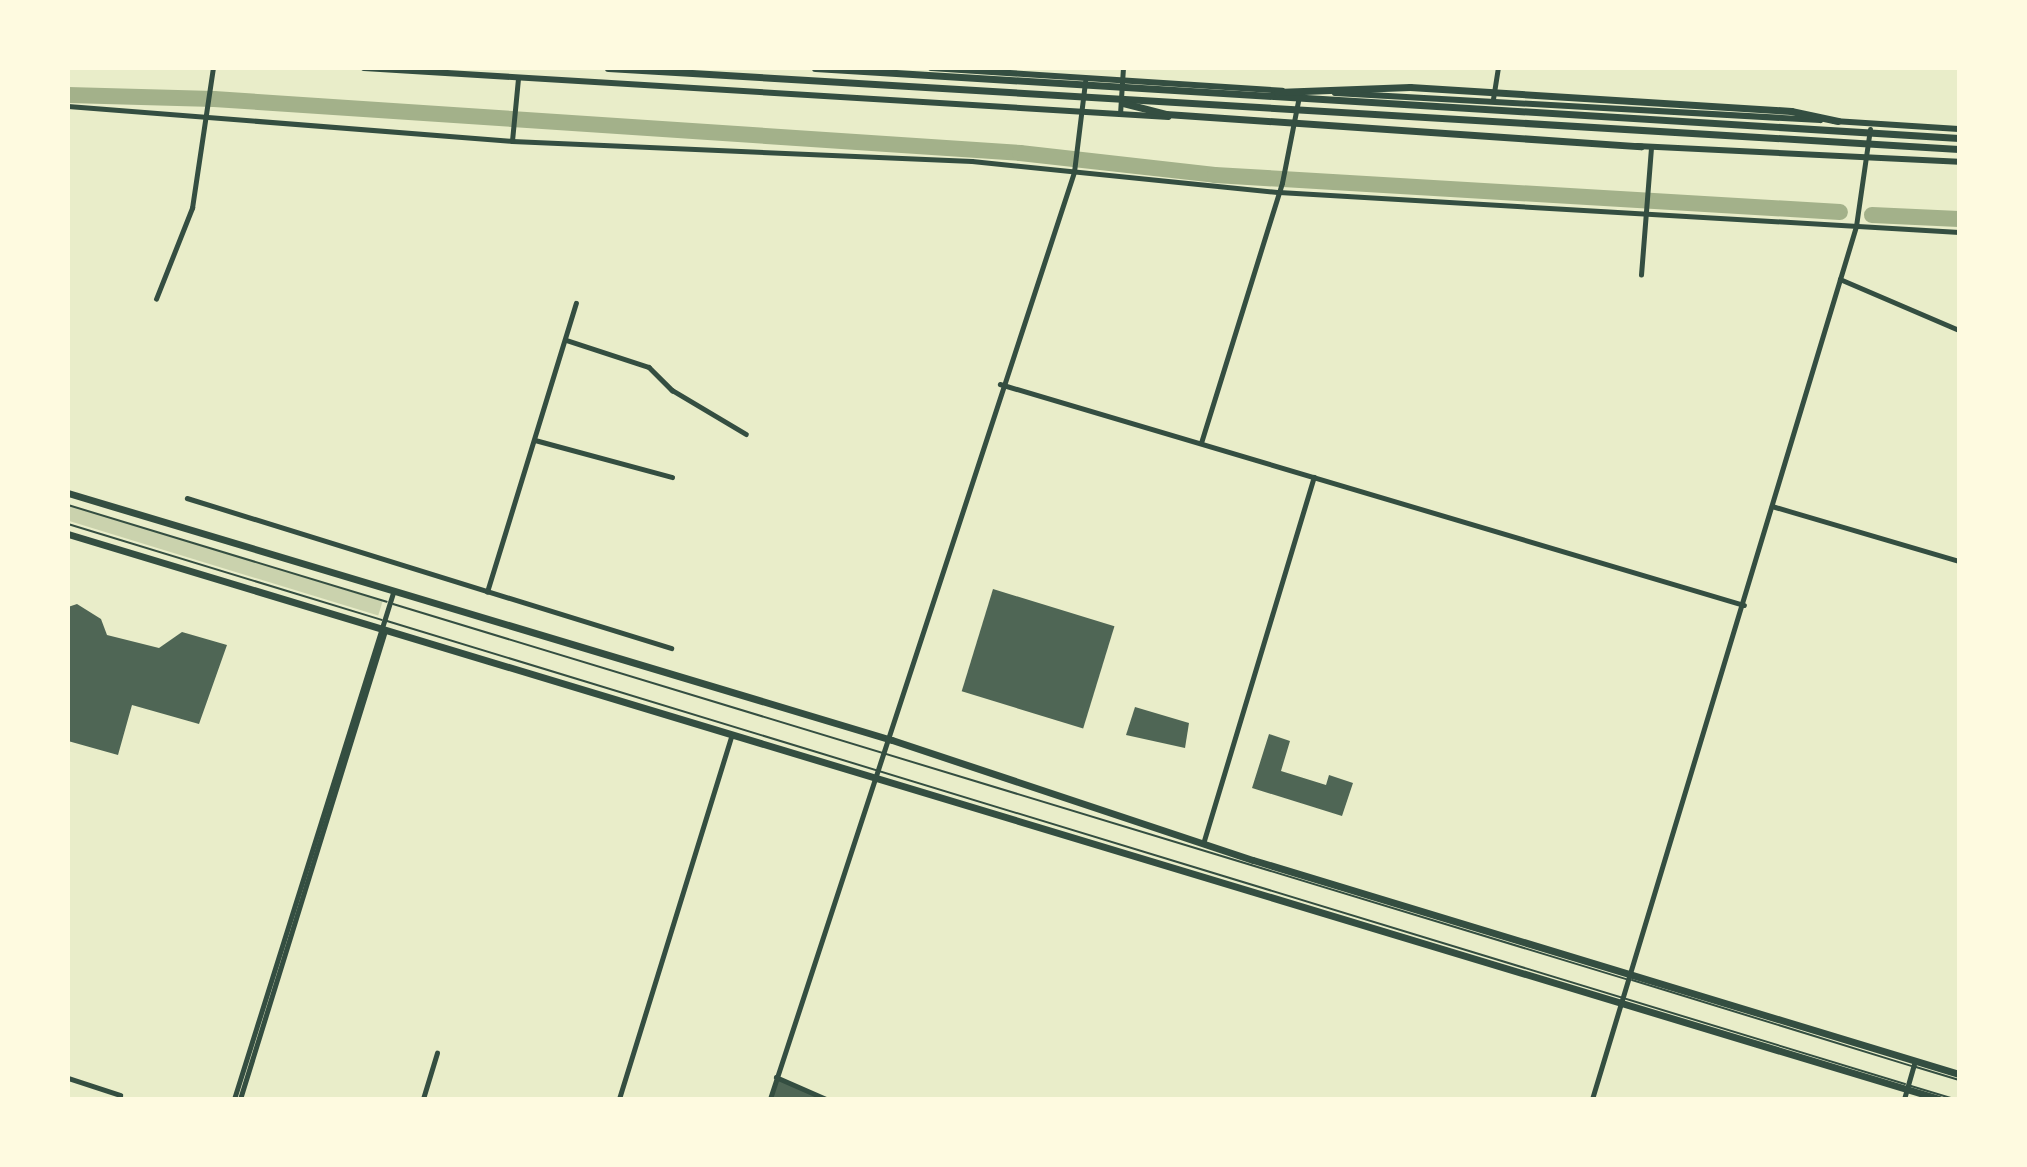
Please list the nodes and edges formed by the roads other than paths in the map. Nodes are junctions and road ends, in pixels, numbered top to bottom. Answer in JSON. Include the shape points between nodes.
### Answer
{"nodes":[{"id":1,"x":213,"y":68,"type":"edge"},
{"id":2,"x":364,"y":68,"type":"edge"},
{"id":3,"x":608,"y":68,"type":"edge"},
{"id":4,"x":815,"y":68,"type":"edge"},
{"id":5,"x":931,"y":68,"type":"edge"},
{"id":6,"x":1123,"y":68,"type":"edge"},
{"id":7,"x":1498,"y":68,"type":"edge"},
{"id":8,"x":980,"y":70,"type":"edge"},
{"id":9,"x":518,"y":79,"type":"junction"},
{"id":10,"x":1085,"y":80,"type":"junction"},
{"id":11,"x":1122,"y":83,"type":"junction"},
{"id":12,"x":1300,"y":92,"type":"junction"},
{"id":13,"x":1255,"y":94,"type":"junction"},
{"id":14,"x":1493,"y":99,"type":"junction"},
{"id":15,"x":1119,"y":101,"type":"junction"},
{"id":16,"x":68,"y":106,"type":"edge"},
{"id":17,"x":1082,"y":111,"type":"junction"},
{"id":18,"x":1120,"y":114,"type":"junction"},
{"id":19,"x":208,"y":117,"type":"junction"},
{"id":20,"x":1838,"y":121,"type":"junction"},
{"id":21,"x":1871,"y":123,"type":"junction"},
{"id":22,"x":1295,"y":125,"type":"junction"},
{"id":23,"x":1959,"y":129,"type":"edge"},
{"id":24,"x":513,"y":138,"type":"junction"},
{"id":25,"x":1959,"y":138,"type":"edge"},
{"id":26,"x":1642,"y":146,"type":"junction"},
{"id":27,"x":1651,"y":147,"type":"junction"},
{"id":28,"x":1959,"y":149,"type":"edge"},
{"id":29,"x":1868,"y":158,"type":"junction"},
{"id":30,"x":1959,"y":162,"type":"edge"},
{"id":31,"x":1074,"y":170,"type":"junction"},
{"id":32,"x":1279,"y":192,"type":"junction"},
{"id":33,"x":1648,"y":211,"type":"junction"},
{"id":34,"x":1856,"y":226,"type":"junction"},
{"id":35,"x":1959,"y":232,"type":"edge"},
{"id":36,"x":1641,"y":275,"type":"dead end"},
{"id":37,"x":1840,"y":279,"type":"junction"},
{"id":38,"x":156,"y":299,"type":"dead end"},
{"id":39,"x":576,"y":303,"type":"dead end"},
{"id":40,"x":1959,"y":330,"type":"edge"},
{"id":41,"x":566,"y":340,"type":"junction"},
{"id":42,"x":1000,"y":384,"type":"junction"},
{"id":43,"x":746,"y":434,"type":"dead end"},
{"id":44,"x":535,"y":440,"type":"junction"},
{"id":45,"x":1201,"y":443,"type":"junction"},
{"id":46,"x":673,"y":477,"type":"dead end"},
{"id":47,"x":1314,"y":477,"type":"junction"},
{"id":48,"x":68,"y":493,"type":"edge"},
{"id":49,"x":187,"y":498,"type":"dead end"},
{"id":50,"x":68,"y":505,"type":"edge"},
{"id":51,"x":1772,"y":506,"type":"junction"},
{"id":52,"x":68,"y":524,"type":"edge"},
{"id":53,"x":68,"y":534,"type":"edge"},
{"id":54,"x":1959,"y":561,"type":"edge"},
{"id":55,"x":487,"y":592,"type":"junction"},
{"id":56,"x":393,"y":593,"type":"junction"},
{"id":57,"x":387,"y":602,"type":"junction"},
{"id":58,"x":1744,"y":605,"type":"junction"},
{"id":59,"x":380,"y":619,"type":"junction"},
{"id":60,"x":381,"y":630,"type":"junction"},
{"id":61,"x":671,"y":649,"type":"dead end"},
{"id":62,"x":733,"y":735,"type":"junction"},
{"id":63,"x":891,"y":740,"type":"junction"},
{"id":64,"x":885,"y":753,"type":"junction"},
{"id":65,"x":876,"y":772,"type":"junction"},
{"id":66,"x":1203,"y":844,"type":"junction"},
{"id":67,"x":1631,"y":976,"type":"junction"},
{"id":68,"x":1625,"y":999,"type":"junction"},
{"id":69,"x":437,"y":1053,"type":"dead end"},
{"id":70,"x":1914,"y":1064,"type":"junction"},
{"id":71,"x":1959,"y":1074,"type":"edge"},
{"id":72,"x":68,"y":1077,"type":"edge"},
{"id":73,"x":776,"y":1077,"type":"junction"},
{"id":74,"x":1959,"y":1080,"type":"edge"},
{"id":75,"x":1907,"y":1087,"type":"junction"},
{"id":76,"x":120,"y":1095,"type":"dead end"},
{"id":77,"x":234,"y":1099,"type":"edge"},
{"id":78,"x":240,"y":1099,"type":"edge"},
{"id":79,"x":423,"y":1099,"type":"edge"},
{"id":80,"x":619,"y":1099,"type":"edge"},
{"id":81,"x":770,"y":1099,"type":"edge"},
{"id":82,"x":826,"y":1099,"type":"edge"},
{"id":83,"x":1592,"y":1099,"type":"edge"},
{"id":84,"x":1904,"y":1099,"type":"edge"},
{"id":85,"x":1939,"y":1099,"type":"edge"},
{"id":86,"x":1954,"y":1099,"type":"edge"}],
"edges":[{"from":1,"to":19,"type":"street"},
{"from":2,"to":9,"type":"main road"},
{"from":3,"to":15,"type":"main road"},
{"from":4,"to":13,"type":"main road"},
{"from":5,"to":8,"type":"main road"},
{"from":6,"to":11,"type":"street"},
{"from":7,"to":14,"type":"street"},
{"from":8,"to":10,"type":"main road"},
{"from":9,"to":17,"type":"main road"},
{"from":9,"to":24,"type":"street"},
{"from":10,"to":11,"type":"main road"},
{"from":10,"to":17,"type":"street"},
{"from":11,"to":12,"type":"main road"},
{"from":11,"to":18,"type":"street"},
{"from":12,"to":14,"type":"main road"},
{"from":12,"to":22,"type":"street"},
{"from":13,"to":20,"type":"main road","via":[[1410,87],[1791,111]]},
{"from":13,"to":25,"type":"main road"},
{"from":14,"to":20,"type":"main road"},
{"from":15,"to":26,"type":"main road","via":[[1166,114]]},
{"from":15,"to":28,"type":"main road"},
{"from":16,"to":19,"type":"street"},
{"from":17,"to":18,"type":"main road"},
{"from":17,"to":31,"type":"street"},
{"from":18,"to":22,"type":"main road"},
{"from":19,"to":24,"type":"street"},
{"from":19,"to":38,"type":"street","via":[[192,208]]},
{"from":20,"to":21,"type":"main road"},
{"from":21,"to":23,"type":"main road"},
{"from":21,"to":29,"type":"street"},
{"from":22,"to":26,"type":"main road"},
{"from":22,"to":32,"type":"street"},
{"from":24,"to":31,"type":"street","via":[[972,160]]},
{"from":26,"to":27,"type":"main road"},
{"from":27,"to":29,"type":"main road"},
{"from":27,"to":33,"type":"street"},
{"from":29,"to":30,"type":"main road"},
{"from":29,"to":34,"type":"street"},
{"from":31,"to":32,"type":"street"},
{"from":31,"to":42,"type":"street"},
{"from":32,"to":33,"type":"street"},
{"from":32,"to":45,"type":"street"},
{"from":33,"to":34,"type":"street"},
{"from":33,"to":36,"type":"street"},
{"from":34,"to":35,"type":"street"},
{"from":34,"to":37,"type":"street"},
{"from":37,"to":40,"type":"street"},
{"from":37,"to":51,"type":"street"},
{"from":39,"to":41,"type":"street"},
{"from":41,"to":43,"type":"street","via":[[649,367],[672,390]]},
{"from":41,"to":44,"type":"street"},
{"from":42,"to":45,"type":"street"},
{"from":42,"to":63,"type":"street"},
{"from":44,"to":46,"type":"street"},
{"from":44,"to":55,"type":"street"},
{"from":45,"to":47,"type":"street"},
{"from":47,"to":58,"type":"street"},
{"from":47,"to":66,"type":"street"},
{"from":48,"to":56,"type":"main road"},
{"from":49,"to":55,"type":"street"},
{"from":50,"to":57,"type":"lane"},
{"from":51,"to":54,"type":"street"},
{"from":51,"to":58,"type":"street"},
{"from":52,"to":59,"type":"lane"},
{"from":53,"to":60,"type":"main road"},
{"from":55,"to":61,"type":"street"},
{"from":56,"to":57,"type":"street"},
{"from":56,"to":63,"type":"main road"},
{"from":57,"to":59,"type":"street"},
{"from":57,"to":64,"type":"lane"},
{"from":58,"to":67,"type":"street"},
{"from":59,"to":60,"type":"street"},
{"from":59,"to":65,"type":"lane"},
{"from":60,"to":62,"type":"main road"},
{"from":60,"to":77,"type":"street"},
{"from":60,"to":78,"type":"street"},
{"from":62,"to":65,"type":"main road"},
{"from":62,"to":80,"type":"street"},
{"from":63,"to":64,"type":"street"},
{"from":63,"to":66,"type":"main road"},
{"from":64,"to":65,"type":"street"},
{"from":64,"to":67,"type":"lane"},
{"from":65,"to":68,"type":"main road"},
{"from":65,"to":73,"type":"street"},
{"from":66,"to":67,"type":"main road"},
{"from":67,"to":68,"type":"street"},
{"from":67,"to":70,"type":"main road"},
{"from":68,"to":75,"type":"main road"},
{"from":68,"to":83,"type":"street"},
{"from":69,"to":79,"type":"street"},
{"from":70,"to":71,"type":"main road"},
{"from":70,"to":74,"type":"lane"},
{"from":70,"to":75,"type":"street"},
{"from":72,"to":76,"type":"street"},
{"from":73,"to":81,"type":"street"},
{"from":73,"to":82,"type":"street"},
{"from":75,"to":84,"type":"street"},
{"from":75,"to":85,"type":"main road"},
{"from":75,"to":86,"type":"lane"}]}
